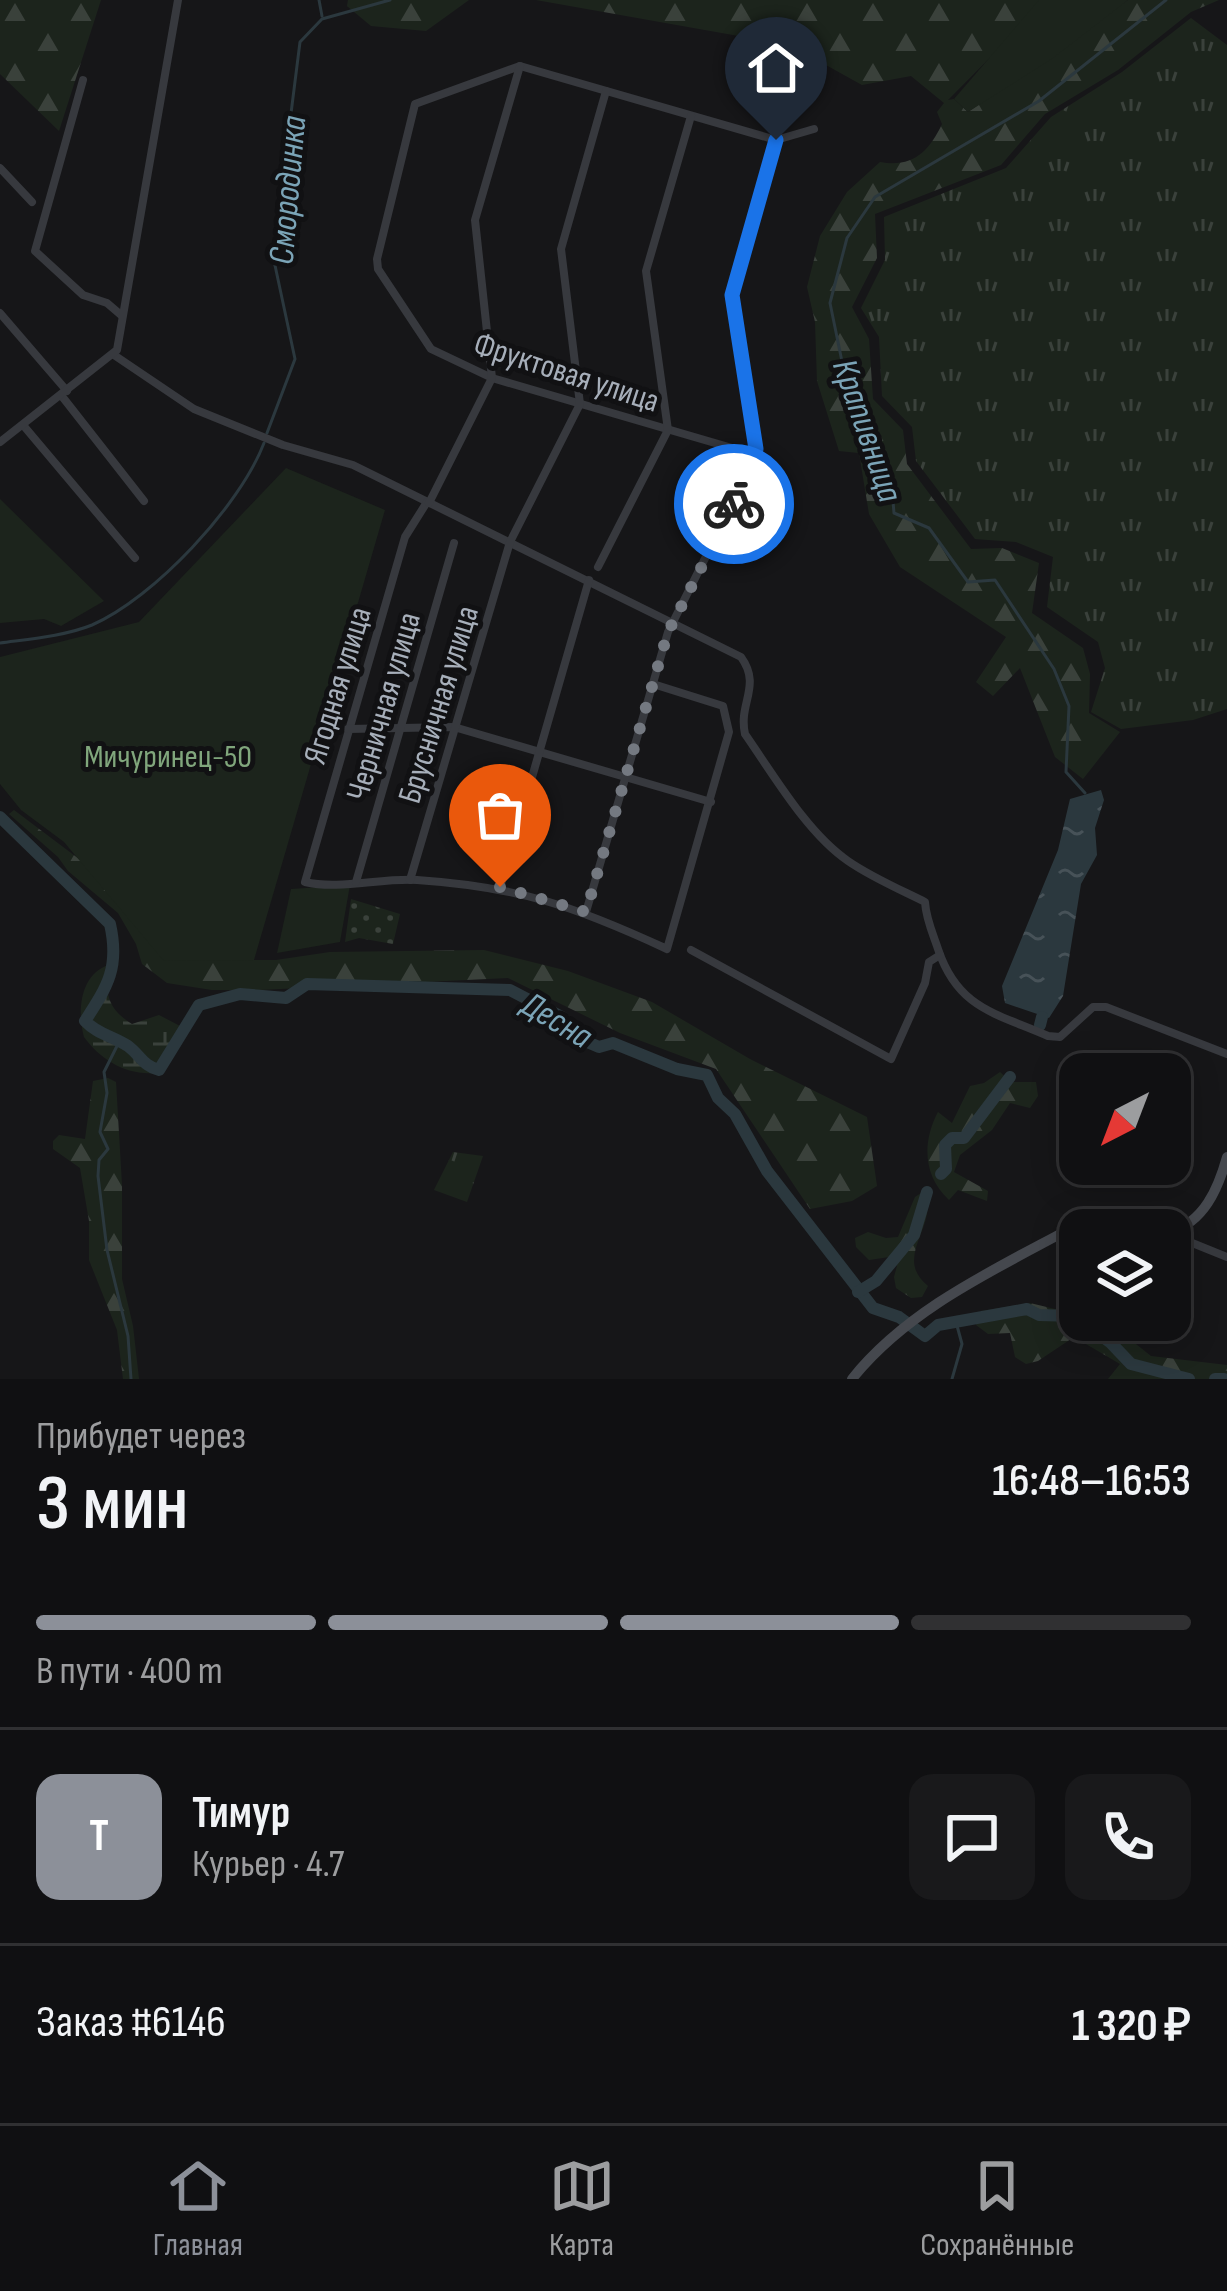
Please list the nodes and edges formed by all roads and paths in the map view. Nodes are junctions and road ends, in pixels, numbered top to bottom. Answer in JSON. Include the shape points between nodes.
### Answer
{"nodes":[{"id":1,"x":178,"y":0,"type":"edge"},
{"id":2,"x":520,"y":66,"type":"junction"},
{"id":3,"x":83,"y":80,"type":"dead end"},
{"id":4,"x":606,"y":91,"type":"junction"},
{"id":5,"x":692,"y":116,"type":"junction"},
{"id":6,"x":814,"y":129,"type":"dead end"},
{"id":7,"x":776,"y":140,"type":"junction"},
{"id":8,"x":0,"y":168,"type":"edge"},
{"id":9,"x":32,"y":202,"type":"dead end"},
{"id":10,"x":0,"y":314,"type":"edge"},
{"id":11,"x":122,"y":316,"type":"junction"},
{"id":12,"x":114,"y":355,"type":"junction"},
{"id":13,"x":492,"y":378,"type":"junction"},
{"id":14,"x":64,"y":393,"type":"junction"},
{"id":15,"x":580,"y":404,"type":"junction"},
{"id":16,"x":23,"y":424,"type":"junction"},
{"id":17,"x":668,"y":430,"type":"junction"},
{"id":18,"x":1,"y":439,"type":"edge"},
{"id":19,"x":756,"y":455,"type":"junction"},
{"id":20,"x":144,"y":501,"type":"dead end"},
{"id":21,"x":428,"y":502,"type":"junction"},
{"id":22,"x":510,"y":542,"type":"junction"},
{"id":23,"x":454,"y":543,"type":"dead end"},
{"id":24,"x":135,"y":558,"type":"dead end"},
{"id":25,"x":598,"y":567,"type":"dead end"},
{"id":26,"x":589,"y":580,"type":"junction"},
{"id":27,"x":674,"y":621,"type":"junction"},
{"id":28,"x":652,"y":684,"type":"junction"},
{"id":29,"x":454,"y":727,"type":"junction"},
{"id":30,"x":402,"y":728,"type":"junction"},
{"id":31,"x":348,"y":729,"type":"junction"},
{"id":32,"x":539,"y":752,"type":"junction"},
{"id":33,"x":626,"y":777,"type":"junction"},
{"id":34,"x":711,"y":802,"type":"junction"},
{"id":35,"x":410,"y":880,"type":"junction"},
{"id":36,"x":356,"y":882,"type":"junction"},
{"id":37,"x":500,"y":887,"type":"junction"},
{"id":38,"x":586,"y":912,"type":"junction"},
{"id":39,"x":691,"y":950,"type":"dead end"},
{"id":40,"x":940,"y":955,"type":"junction"},
{"id":41,"x":1227,"y":1054,"type":"edge"},
{"id":42,"x":1227,"y":1157,"type":"edge"},
{"id":43,"x":1191,"y":1222,"type":"edge"},
{"id":44,"x":1059,"y":1235,"type":"edge"},
{"id":45,"x":1191,"y":1242,"type":"edge"},
{"id":46,"x":1227,"y":1257,"type":"edge"},
{"id":47,"x":852,"y":1379,"type":"edge"}],
"edges":[{"from":1,"to":11,"type":"street"},
{"from":2,"to":4,"type":"street"},
{"from":2,"to":13,"type":"street","via":[[476,220]]},
{"from":2,"to":13,"type":"street","name":"Фруктовая улица","via":[[415,104],[377,260],[429,348]]},
{"from":3,"to":11,"type":"street","via":[[35,251],[82,295]]},
{"from":4,"to":5,"type":"street"},
{"from":4,"to":15,"type":"street","via":[[561,249]]},
{"from":5,"to":7,"type":"street"},
{"from":5,"to":17,"type":"street","via":[[646,271]]},
{"from":6,"to":7,"type":"street"},
{"from":7,"to":19,"type":"street","via":[[732,298]]},
{"from":8,"to":9,"type":"street"},
{"from":10,"to":14,"type":"street"},
{"from":11,"to":12,"type":"street"},
{"from":12,"to":14,"type":"street"},
{"from":12,"to":21,"type":"street","via":[[194,409],[353,465]]},
{"from":13,"to":15,"type":"street","name":"Фруктовая улица"},
{"from":13,"to":21,"type":"street","name":"Ягодная улица"},
{"from":14,"to":16,"type":"street"},
{"from":14,"to":20,"type":"street"},
{"from":15,"to":17,"type":"street","name":"Фруктовая улица"},
{"from":15,"to":22,"type":"street","name":"Брусничная улица"},
{"from":16,"to":18,"type":"street"},
{"from":16,"to":24,"type":"street"},
{"from":17,"to":19,"type":"street","name":"Фруктовая улица"},
{"from":17,"to":25,"type":"street"},
{"from":19,"to":27,"type":"street"},
{"from":21,"to":22,"type":"street"},
{"from":21,"to":31,"type":"street","name":"Ягодная улица","via":[[405,537]]},
{"from":22,"to":26,"type":"street"},
{"from":22,"to":29,"type":"street","name":"Брусничная улица"},
{"from":23,"to":30,"type":"street","name":"Черничная улица"},
{"from":26,"to":27,"type":"street"},
{"from":26,"to":32,"type":"street"},
{"from":27,"to":28,"type":"street"},
{"from":27,"to":40,"type":"street","via":[[741,656],[752,679],[745,734],[848,862],[925,902]]},
{"from":28,"to":33,"type":"street"},
{"from":28,"to":34,"type":"street","via":[[723,706],[729,732]]},
{"from":29,"to":30,"type":"street"},
{"from":29,"to":32,"type":"street"},
{"from":29,"to":35,"type":"street","name":"Брусничная улица"},
{"from":30,"to":31,"type":"street"},
{"from":30,"to":36,"type":"street","name":"Черничная улица"},
{"from":31,"to":36,"type":"street","name":"Ягодная улица","via":[[304,875],[309,884]]},
{"from":32,"to":33,"type":"street"},
{"from":32,"to":37,"type":"street"},
{"from":33,"to":34,"type":"street"},
{"from":33,"to":38,"type":"street"},
{"from":34,"to":38,"type":"street","via":[[667,949]]},
{"from":35,"to":36,"type":"street"},
{"from":35,"to":37,"type":"street"},
{"from":37,"to":38,"type":"street"},
{"from":39,"to":40,"type":"street","via":[[891,1059],[929,962]]},
{"from":40,"to":41,"type":"street","via":[[954,987],[975,1004],[1048,1036],[1060,1037],[1093,1007],[1106,1007]]},
{"from":42,"to":43,"type":"street"},
{"from":44,"to":47,"type":"street","via":[[932,1306]]},
{"from":45,"to":46,"type":"street"}]}
